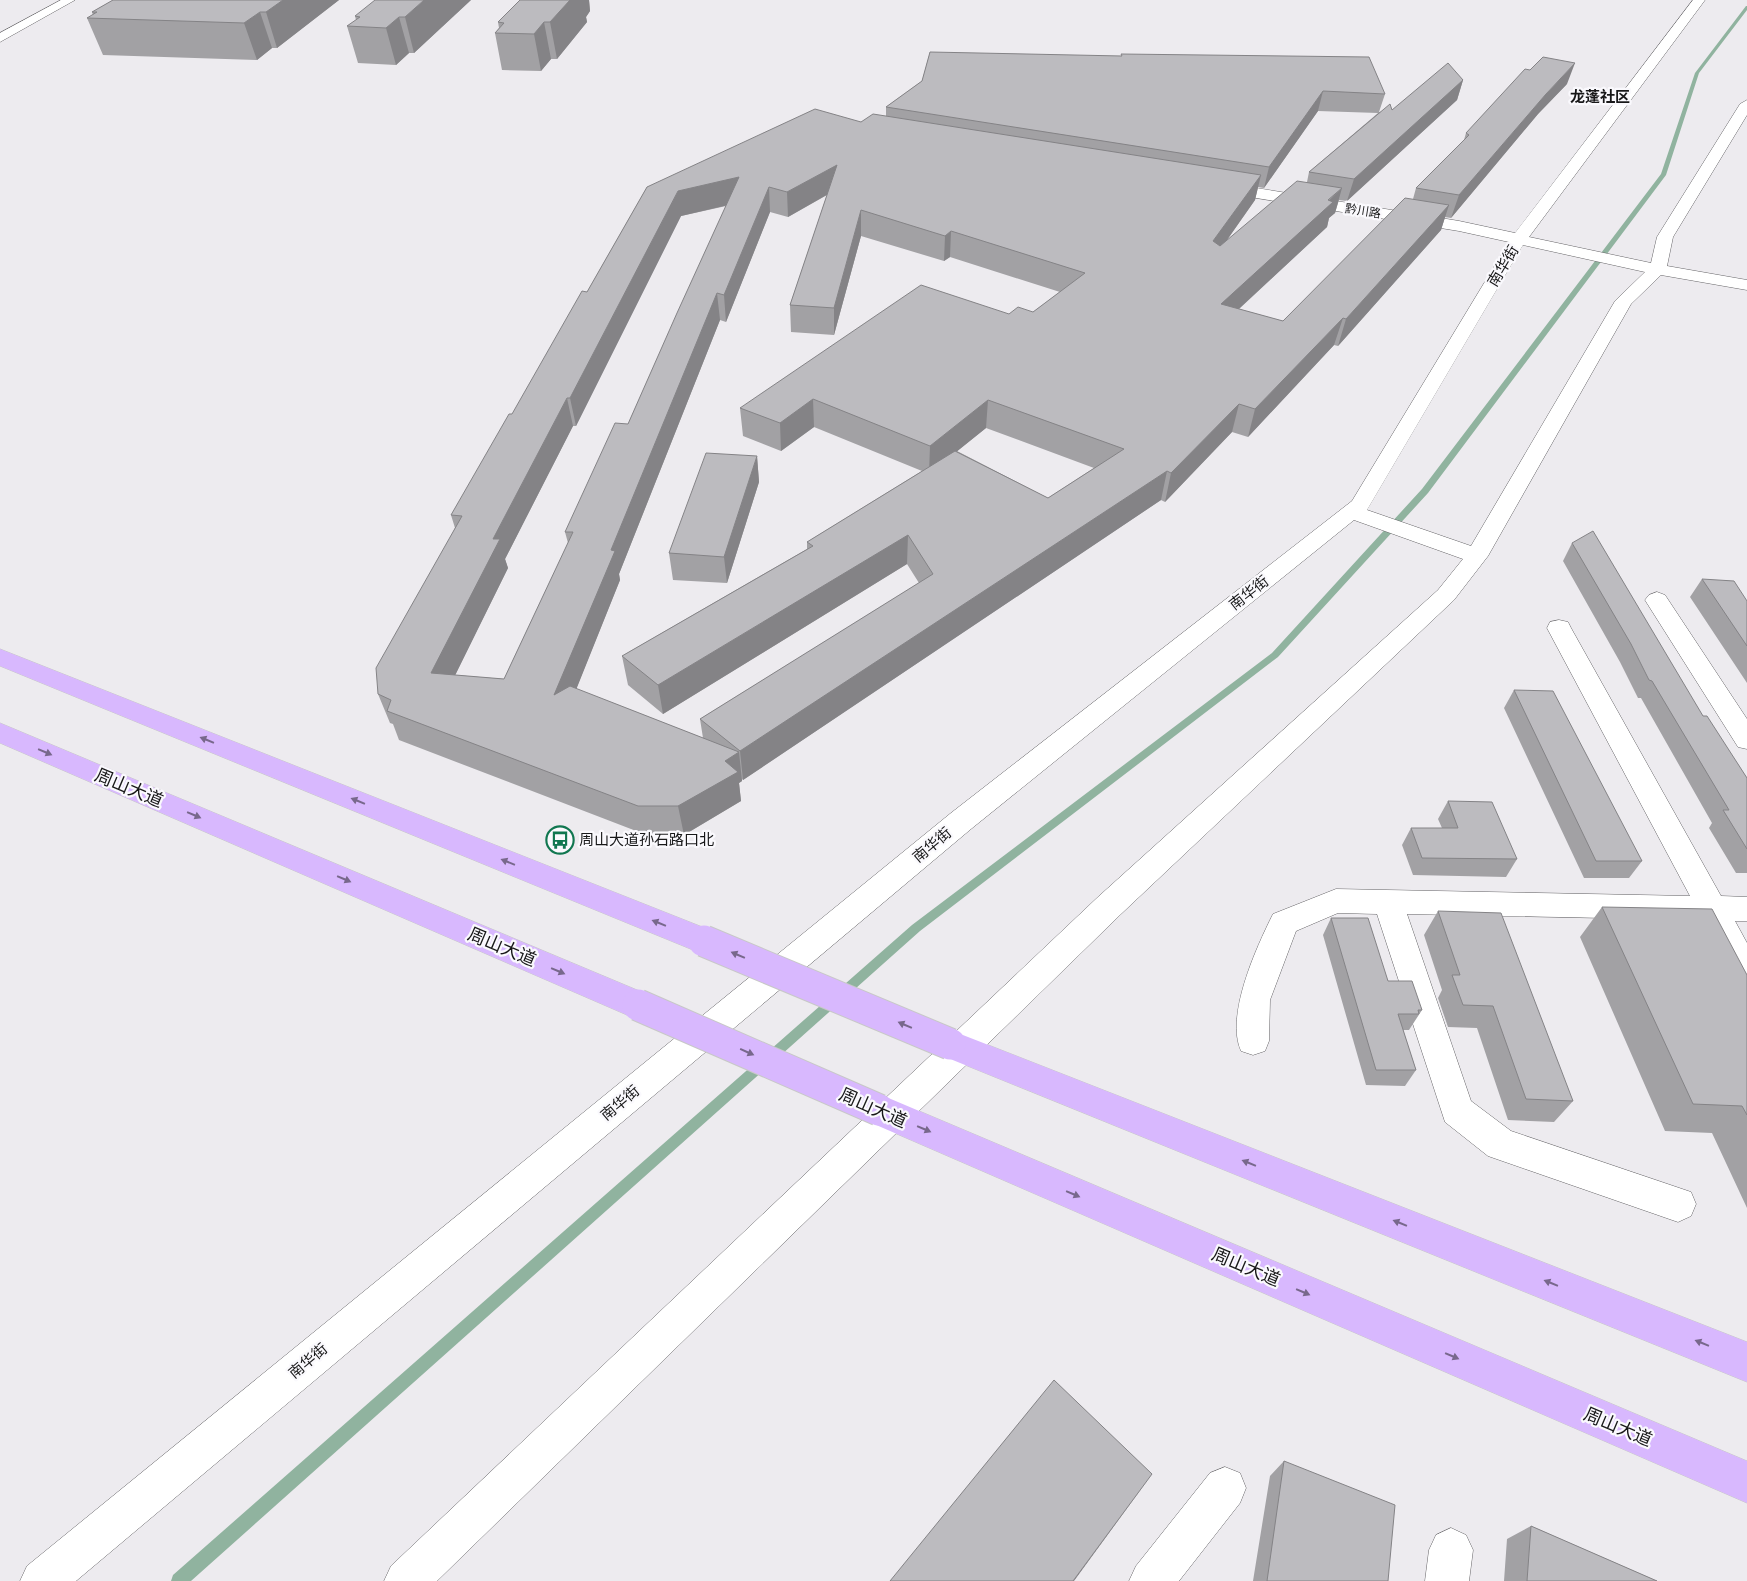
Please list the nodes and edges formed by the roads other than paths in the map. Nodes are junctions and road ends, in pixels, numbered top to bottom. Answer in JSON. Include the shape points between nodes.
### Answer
{"nodes":[{"id":1,"x":52,"y":0,"type":"edge"},
{"id":2,"x":68,"y":0,"type":"edge"},
{"id":3,"x":1699,"y":0,"type":"edge"},
{"id":4,"x":0,"y":28,"type":"edge"},
{"id":5,"x":0,"y":38,"type":"edge"},
{"id":6,"x":1747,"y":104,"type":"edge"},
{"id":7,"x":1202,"y":185,"type":"edge"},
{"id":8,"x":1518,"y":240,"type":"junction"},
{"id":9,"x":1651,"y":268,"type":"junction"},
{"id":10,"x":1747,"y":285,"type":"edge"},
{"id":11,"x":1351,"y":512,"type":"junction"},
{"id":12,"x":1476,"y":556,"type":"junction"},
{"id":13,"x":1657,"y":600,"type":"dead end"},
{"id":14,"x":1559,"y":628,"type":"dead end"},
{"id":15,"x":0,"y":657,"type":"edge"},
{"id":16,"x":0,"y":732,"type":"edge"},
{"id":17,"x":1747,"y":740,"type":"edge"},
{"id":18,"x":1388,"y":901,"type":"junction"},
{"id":19,"x":1712,"y":908,"type":"junction"},
{"id":20,"x":1747,"y":909,"type":"edge"},
{"id":21,"x":1747,"y":972,"type":"edge"},
{"id":22,"x":1253,"y":1041,"type":"dead end"},
{"id":23,"x":955,"y":1046,"type":"junction"},
{"id":24,"x":885,"y":1113,"type":"junction"},
{"id":25,"x":1678,"y":1204,"type":"dead end"},
{"id":26,"x":1747,"y":1362,"type":"edge"},
{"id":27,"x":1747,"y":1482,"type":"edge"},
{"id":28,"x":1225,"y":1488,"type":"dead end"},
{"id":29,"x":42,"y":1581,"type":"edge"},
{"id":30,"x":406,"y":1581,"type":"edge"},
{"id":31,"x":1151,"y":1581,"type":"edge"}],
"edges":[{"from":1,"to":4,"type":"street"},
{"from":2,"to":5,"type":"street"},
{"from":3,"to":8,"type":"street","name":"南华街"},
{"from":6,"to":9,"type":"street","via":[[1665,237]]},
{"from":7,"to":8,"type":"street","name":"黔川路","via":[[1458,226]]},
{"from":8,"to":9,"type":"street","name":"黔川路"},
{"from":8,"to":11,"type":"street","name":"南华街","via":[[1360,505]]},
{"from":9,"to":10,"type":"street","name":"黔川路"},
{"from":9,"to":12,"type":"street","via":[[1624,301]]},
{"from":11,"to":12,"type":"street"},
{"from":11,"to":29,"type":"street","name":"南华街","via":[[961,821]]},
{"from":12,"to":23,"type":"street","via":[[1446,595]]},
{"from":13,"to":17,"type":"street"},
{"from":14,"to":19,"type":"street"},
{"from":23,"to":15,"type":"main road","one_way":true,"bridge":true,"via":[[704,941]]},
{"from":16,"to":24,"type":"main road","name":"周山大道","one_way":true,"bridge":true},
{"from":18,"to":19,"type":"street"},
{"from":18,"to":22,"type":"street","via":[[1336,901],[1284,923],[1254,1000]]},
{"from":18,"to":25,"type":"street","via":[[1456,1111],[1500,1144]]},
{"from":19,"to":20,"type":"street"},
{"from":19,"to":21,"type":"street"},
{"from":23,"to":24,"type":"street"},
{"from":26,"to":23,"type":"main road","one_way":true},
{"from":24,"to":27,"type":"main road","name":"周山大道","one_way":true},
{"from":24,"to":30,"type":"street"},
{"from":28,"to":31,"type":"street"}]}
